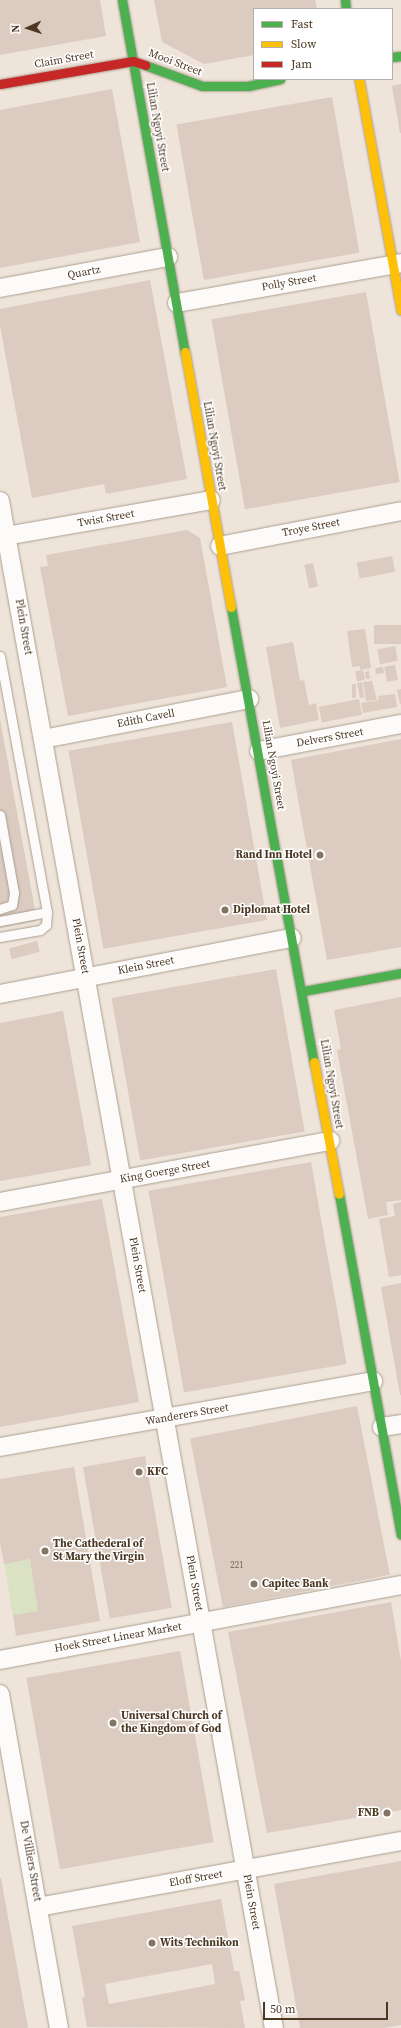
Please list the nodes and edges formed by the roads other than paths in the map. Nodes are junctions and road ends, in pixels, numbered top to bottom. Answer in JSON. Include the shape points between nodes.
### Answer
{"nodes":[{"id":1,"x":122,"y":0,"type":"edge"},
{"id":2,"x":133,"y":61,"type":"junction"},
{"id":3,"x":275,"y":80,"type":"edge"},
{"id":4,"x":359,"y":80,"type":"edge"},
{"id":5,"x":0,"y":84,"type":"edge"},
{"id":6,"x":168,"y":257,"type":"junction"},
{"id":7,"x":397,"y":264,"type":"edge"},
{"id":8,"x":0,"y":288,"type":"edge"},
{"id":9,"x":178,"y":303,"type":"junction"},
{"id":10,"x":401,"y":310,"type":"edge"},
{"id":11,"x":211,"y":500,"type":"junction"},
{"id":12,"x":0,"y":501,"type":"edge"},
{"id":13,"x":401,"y":511,"type":"edge"},
{"id":14,"x":3,"y":536,"type":"edge"},
{"id":15,"x":220,"y":546,"type":"junction"},
{"id":16,"x":0,"y":656,"type":"edge"},
{"id":17,"x":249,"y":699,"type":"junction"},
{"id":18,"x":401,"y":724,"type":"edge"},
{"id":19,"x":43,"y":739,"type":"junction"},
{"id":20,"x":259,"y":751,"type":"junction"},
{"id":21,"x":0,"y":815,"type":"edge"},
{"id":22,"x":0,"y":909,"type":"edge"},
{"id":23,"x":47,"y":912,"type":"junction"},
{"id":24,"x":0,"y":921,"type":"edge"},
{"id":25,"x":0,"y":937,"type":"edge"},
{"id":26,"x":292,"y":938,"type":"junction"},
{"id":27,"x":401,"y":973,"type":"edge"},
{"id":28,"x":86,"y":978,"type":"junction"},
{"id":29,"x":303,"y":991,"type":"junction"},
{"id":30,"x":0,"y":994,"type":"edge"},
{"id":31,"x":330,"y":1141,"type":"junction"},
{"id":32,"x":122,"y":1180,"type":"junction"},
{"id":33,"x":0,"y":1202,"type":"edge"},
{"id":34,"x":373,"y":1381,"type":"junction"},
{"id":35,"x":164,"y":1419,"type":"junction"},
{"id":36,"x":401,"y":1424,"type":"edge"},
{"id":37,"x":382,"y":1427,"type":"junction"},
{"id":38,"x":0,"y":1447,"type":"edge"},
{"id":39,"x":401,"y":1534,"type":"edge"},
{"id":40,"x":401,"y":1585,"type":"edge"},
{"id":41,"x":201,"y":1623,"type":"junction"},
{"id":42,"x":0,"y":1660,"type":"edge"},
{"id":43,"x":0,"y":1694,"type":"edge"},
{"id":44,"x":0,"y":1697,"type":"edge"},
{"id":45,"x":401,"y":1841,"type":"edge"},
{"id":46,"x":246,"y":1870,"type":"junction"},
{"id":47,"x":38,"y":1907,"type":"junction"},
{"id":48,"x":59,"y":2028,"type":"edge"},
{"id":49,"x":274,"y":2028,"type":"edge"}],
"edges":[{"from":1,"to":2,"type":"street","name":"Lilian Ngoyi Street"},
{"from":2,"to":3,"type":"street","name":"Mooi Street","via":[[202,86],[248,86]]},
{"from":2,"to":5,"type":"street","name":"Claim Street"},
{"from":2,"to":6,"type":"street","name":"Lilian Ngoyi Street"},
{"from":4,"to":7,"type":"street"},
{"from":6,"to":8,"type":"street","name":"Quartz"},
{"from":6,"to":9,"type":"street","name":"Lilian Ngoyi Street"},
{"from":7,"to":9,"type":"street","name":"Polly Street"},
{"from":7,"to":10,"type":"street"},
{"from":9,"to":11,"type":"street","name":"Lilian Ngoyi Street"},
{"from":11,"to":14,"type":"street","name":"Twist Street"},
{"from":11,"to":15,"type":"street","name":"Lilian Ngoyi Street"},
{"from":12,"to":14,"type":"street","name":"Plein Street"},
{"from":13,"to":15,"type":"street","name":"Troye Street"},
{"from":14,"to":19,"type":"street","name":"Plein Street"},
{"from":15,"to":17,"type":"street","name":"Lilian Ngoyi Street"},
{"from":16,"to":23,"type":"lane"},
{"from":17,"to":19,"type":"street","name":"Edith Cavell"},
{"from":17,"to":20,"type":"street","name":"Lilian Ngoyi Street"},
{"from":18,"to":20,"type":"street","name":"Delvers Street"},
{"from":19,"to":28,"type":"street","name":"Plein Street"},
{"from":20,"to":26,"type":"street","name":"Lilian Ngoyi Street"},
{"from":21,"to":22,"type":"lane","via":[[14,893],[12,905]]},
{"from":23,"to":24,"type":"lane"},
{"from":23,"to":25,"type":"lane","via":[[46,925],[40,930]]},
{"from":26,"to":28,"type":"street","name":"Klein Street"},
{"from":26,"to":29,"type":"street","name":"Lilian Ngoyi Street"},
{"from":27,"to":29,"type":"street"},
{"from":28,"to":30,"type":"street","name":"Klein Street"},
{"from":28,"to":32,"type":"street","name":"Plein Street"},
{"from":29,"to":31,"type":"street","name":"Lilian Ngoyi Street"},
{"from":31,"to":32,"type":"street","name":"King Goerge Street"},
{"from":31,"to":34,"type":"street","name":"Lilian Ngoyi Street"},
{"from":32,"to":33,"type":"street","name":"King Goerge Street"},
{"from":32,"to":35,"type":"street","name":"Plein Street"},
{"from":34,"to":35,"type":"street","name":"Wanderers Street"},
{"from":34,"to":37,"type":"street","name":"Lilian Ngoyi Street"},
{"from":35,"to":38,"type":"street","name":"Wanderers Street"},
{"from":35,"to":41,"type":"street","name":"Plein Street"},
{"from":36,"to":37,"type":"street"},
{"from":37,"to":39,"type":"street","name":"Lilian Ngoyi Street"},
{"from":40,"to":41,"type":"street","name":"Hoek Street Linear Market"},
{"from":41,"to":42,"type":"street","name":"Hoek Street Linear Market"},
{"from":41,"to":46,"type":"street","name":"Plein Street"},
{"from":43,"to":44,"type":"street","name":"De Villiers Street"},
{"from":44,"to":47,"type":"street","name":"De Villiers Street"},
{"from":45,"to":46,"type":"street","name":"Eloff Street"},
{"from":46,"to":47,"type":"street","name":"Eloff Street"},
{"from":46,"to":49,"type":"street","name":"Plein Street"},
{"from":47,"to":48,"type":"street","name":"De Villiers Street"}]}
